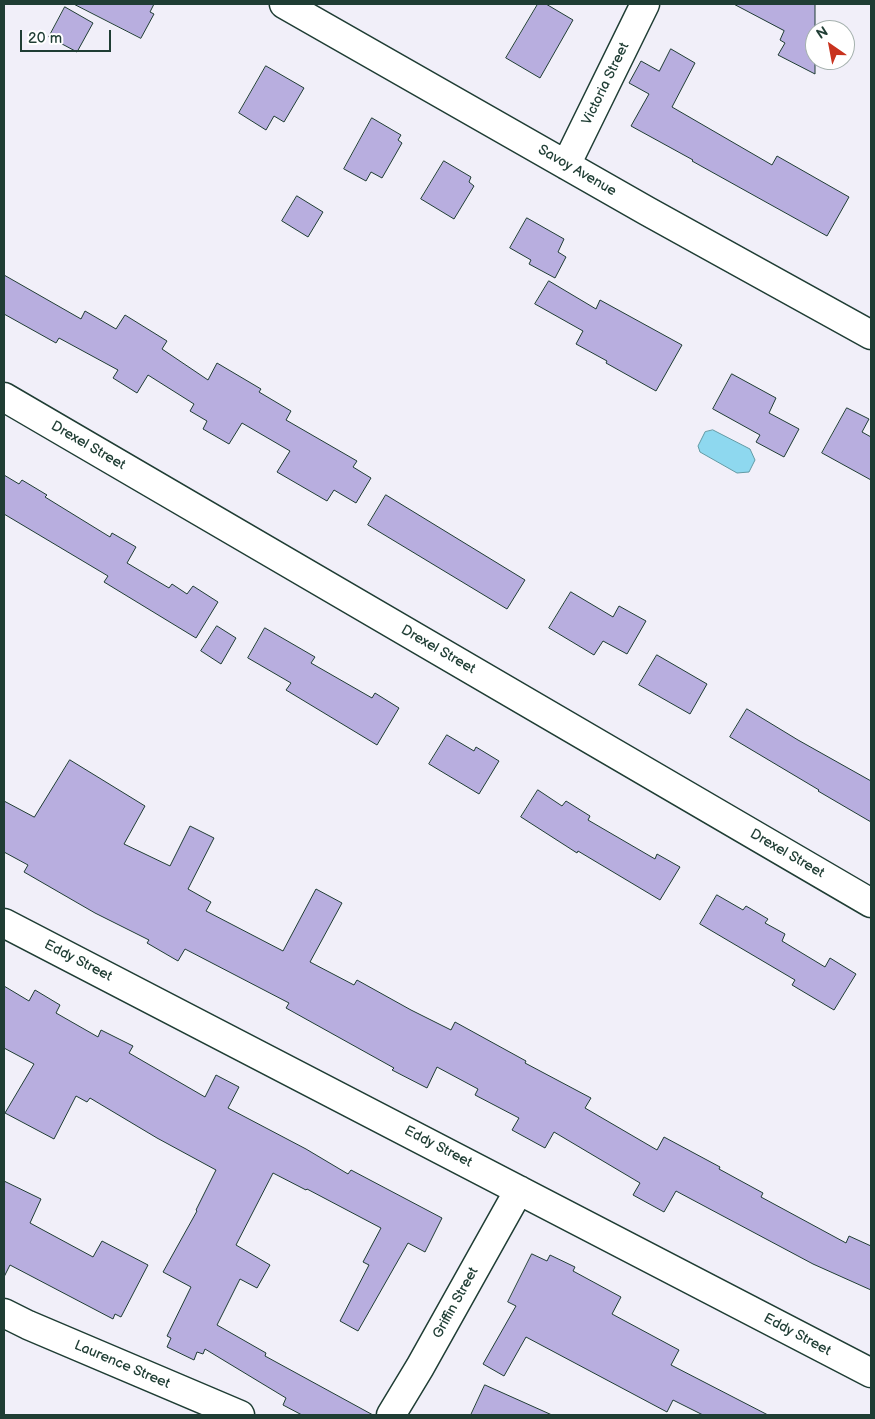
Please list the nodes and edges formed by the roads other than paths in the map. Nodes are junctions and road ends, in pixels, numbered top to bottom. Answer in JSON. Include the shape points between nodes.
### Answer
{"nodes":[{"id":1,"x":284,"y":4,"type":"edge"},
{"id":2,"x":645,"y":4,"type":"edge"},
{"id":3,"x":566,"y":165,"type":"junction"},
{"id":4,"x":870,"y":332,"type":"edge"},
{"id":5,"x":4,"y":397,"type":"edge"},
{"id":6,"x":871,"y":903,"type":"edge"},
{"id":7,"x":4,"y":923,"type":"edge"},
{"id":8,"x":519,"y":1190,"type":"junction"},
{"id":9,"x":4,"y":1313,"type":"edge"},
{"id":10,"x":871,"y":1373,"type":"edge"},
{"id":11,"x":240,"y":1415,"type":"edge"},
{"id":12,"x":391,"y":1415,"type":"edge"}],
"edges":[{"from":1,"to":3,"type":"street","name":"Savoy Avenue"},
{"from":2,"to":3,"type":"street","name":"Victoria Street"},
{"from":3,"to":4,"type":"street","name":"Savoy Avenue"},
{"from":5,"to":6,"type":"street","name":"Drexel Street"},
{"from":7,"to":8,"type":"street","name":"Eddy Street"},
{"from":8,"to":10,"type":"street","name":"Eddy Street"},
{"from":8,"to":12,"type":"street","name":"Griffin Street"},
{"from":9,"to":11,"type":"street","name":"Laurence Street"}]}
